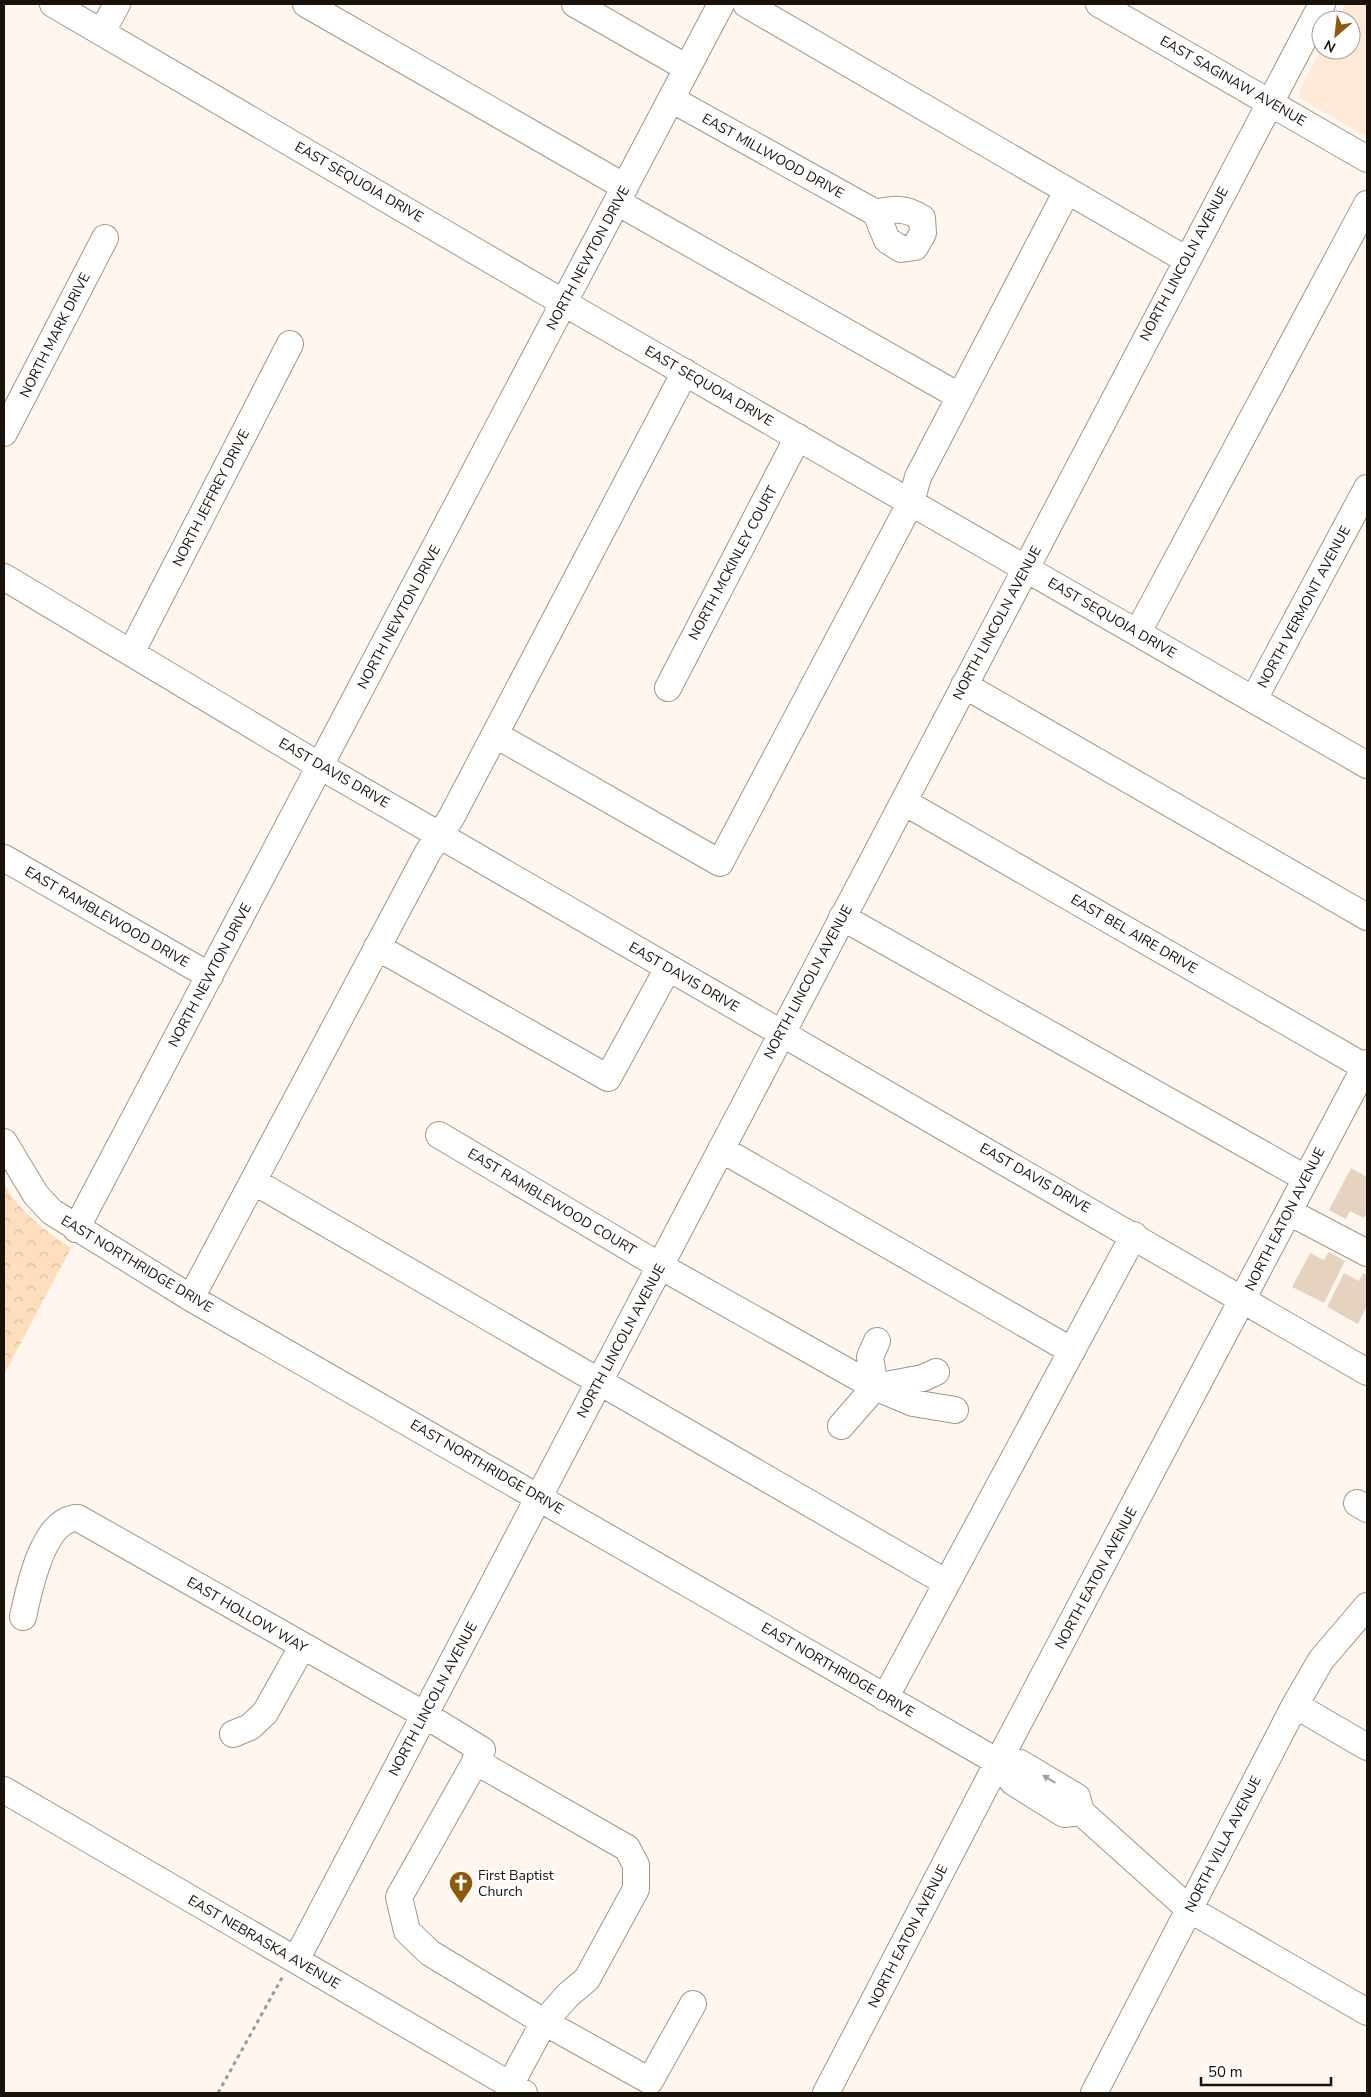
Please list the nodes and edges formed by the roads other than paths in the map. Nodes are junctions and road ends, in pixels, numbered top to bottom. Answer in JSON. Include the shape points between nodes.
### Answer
{"nodes":[{"id":1,"x":52,"y":4,"type":"edge"},
{"id":2,"x":117,"y":4,"type":"edge"},
{"id":3,"x":306,"y":4,"type":"edge"},
{"id":4,"x":575,"y":4,"type":"edge"},
{"id":5,"x":721,"y":4,"type":"edge"},
{"id":6,"x":746,"y":4,"type":"edge"},
{"id":7,"x":1099,"y":4,"type":"edge"},
{"id":8,"x":1322,"y":4,"type":"edge"},
{"id":9,"x":102,"y":32,"type":"junction"},
{"id":10,"x":687,"y":68,"type":"junction"},
{"id":11,"x":671,"y":99,"type":"junction"},
{"id":12,"x":1270,"y":102,"type":"junction"},
{"id":13,"x":1367,"y":159,"type":"edge"},
{"id":14,"x":1068,"y":191,"type":"junction"},
{"id":15,"x":621,"y":194,"type":"junction"},
{"id":16,"x":1367,"y":204,"type":"edge"},
{"id":17,"x":876,"y":213,"type":"dead end"},
{"id":18,"x":105,"y":238,"type":"dead end"},
{"id":19,"x":1187,"y":260,"type":"junction"},
{"id":20,"x":564,"y":303,"type":"junction"},
{"id":21,"x":290,"y":344,"type":"dead end"},
{"id":22,"x":685,"y":372,"type":"junction"},
{"id":23,"x":959,"y":396,"type":"junction"},
{"id":24,"x":4,"y":433,"type":"edge"},
{"id":25,"x":798,"y":437,"type":"junction"},
{"id":26,"x":1367,"y":488,"type":"edge"},
{"id":27,"x":911,"y":502,"type":"junction"},
{"id":28,"x":1026,"y":568,"type":"junction"},
{"id":29,"x":4,"y":577,"type":"edge"},
{"id":30,"x":1138,"y":632,"type":"junction"},
{"id":31,"x":131,"y":653,"type":"junction"},
{"id":32,"x":964,"y":685,"type":"junction"},
{"id":33,"x":668,"y":688,"type":"dead end"},
{"id":34,"x":1254,"y":700,"type":"junction"},
{"id":35,"x":496,"y":735,"type":"junction"},
{"id":36,"x":1367,"y":765,"type":"edge"},
{"id":37,"x":320,"y":766,"type":"junction"},
{"id":38,"x":904,"y":802,"type":"junction"},
{"id":39,"x":440,"y":835,"type":"junction"},
{"id":40,"x":4,"y":858,"type":"edge"},
{"id":41,"x":842,"y":916,"type":"junction"},
{"id":42,"x":1367,"y":917,"type":"edge"},
{"id":43,"x":377,"y":947,"type":"junction"},
{"id":44,"x":668,"y":968,"type":"junction"},
{"id":45,"x":210,"y":976,"type":"junction"},
{"id":46,"x":781,"y":1032,"type":"junction"},
{"id":47,"x":1366,"y":1069,"type":"edge"},
{"id":48,"x":439,"y":1135,"type":"dead end"},
{"id":49,"x":4,"y":1142,"type":"edge"},
{"id":50,"x":720,"y":1148,"type":"junction"},
{"id":51,"x":1305,"y":1178,"type":"junction"},
{"id":52,"x":253,"y":1181,"type":"junction"},
{"id":53,"x":1289,"y":1212,"type":"junction"},
{"id":54,"x":76,"y":1228,"type":"junction"},
{"id":55,"x":1134,"y":1235,"type":"junction"},
{"id":56,"x":1367,"y":1253,"type":"edge"},
{"id":57,"x":660,"y":1266,"type":"junction"},
{"id":58,"x":192,"y":1298,"type":"junction"},
{"id":59,"x":1243,"y":1300,"type":"junction"},
{"id":60,"x":877,"y":1341,"type":"dead end"},
{"id":61,"x":1072,"y":1351,"type":"junction"},
{"id":62,"x":936,"y":1372,"type":"dead end"},
{"id":63,"x":1367,"y":1372,"type":"edge"},
{"id":64,"x":599,"y":1381,"type":"junction"},
{"id":65,"x":875,"y":1387,"type":"junction"},
{"id":66,"x":955,"y":1410,"type":"dead end"},
{"id":67,"x":841,"y":1426,"type":"dead end"},
{"id":68,"x":539,"y":1497,"type":"junction"},
{"id":69,"x":947,"y":1583,"type":"junction"},
{"id":70,"x":1367,"y":1606,"type":"edge"},
{"id":71,"x":22,"y":1617,"type":"dead end"},
{"id":72,"x":302,"y":1647,"type":"junction"},
{"id":73,"x":885,"y":1698,"type":"junction"},
{"id":74,"x":1295,"y":1705,"type":"junction"},
{"id":75,"x":425,"y":1715,"type":"junction"},
{"id":76,"x":233,"y":1734,"type":"dead end"},
{"id":77,"x":1367,"y":1747,"type":"edge"},
{"id":78,"x":475,"y":1760,"type":"junction"},
{"id":79,"x":998,"y":1762,"type":"junction"},
{"id":80,"x":4,"y":1790,"type":"edge"},
{"id":81,"x":1189,"y":1909,"type":"junction"},
{"id":82,"x":295,"y":1959,"type":"junction"},
{"id":83,"x":693,"y":2004,"type":"dead end"},
{"id":84,"x":1367,"y":2012,"type":"edge"},
{"id":85,"x":544,"y":2022,"type":"junction"},
{"id":86,"x":517,"y":2089,"type":"edge"},
{"id":87,"x":826,"y":2093,"type":"edge"},
{"id":88,"x":1094,"y":2093,"type":"edge"}],
"edges":[{"from":1,"to":9,"type":"street","name":"EAST SEQUOIA DRIVE"},
{"from":2,"to":9,"type":"street"},
{"from":3,"to":15,"type":"street"},
{"from":4,"to":10,"type":"street"},
{"from":5,"to":10,"type":"street","name":"NORTH NEWTON DRIVE"},
{"from":6,"to":14,"type":"street"},
{"from":7,"to":12,"type":"street","name":"EAST SAGINAW AVENUE"},
{"from":8,"to":12,"type":"street","name":"NORTH LINCOLN AVENUE"},
{"from":9,"to":20,"type":"street","name":"EAST SEQUOIA DRIVE"},
{"from":10,"to":11,"type":"street","name":"NORTH NEWTON DRIVE"},
{"from":11,"to":15,"type":"street","name":"NORTH NEWTON DRIVE"},
{"from":11,"to":17,"type":"street","name":"EAST MILLWOOD DRIVE"},
{"from":12,"to":13,"type":"street","name":"EAST SAGINAW AVENUE"},
{"from":12,"to":19,"type":"street","name":"NORTH LINCOLN AVENUE"},
{"from":14,"to":19,"type":"street"},
{"from":14,"to":23,"type":"street"},
{"from":15,"to":20,"type":"street","name":"NORTH NEWTON DRIVE"},
{"from":15,"to":23,"type":"street"},
{"from":16,"to":30,"type":"street"},
{"from":18,"to":24,"type":"street","name":"NORTH MARK DRIVE"},
{"from":19,"to":28,"type":"street","name":"NORTH LINCOLN AVENUE"},
{"from":20,"to":22,"type":"street","name":"EAST SEQUOIA DRIVE"},
{"from":20,"to":37,"type":"street","name":"NORTH NEWTON DRIVE"},
{"from":21,"to":31,"type":"street","name":"NORTH JEFFREY DRIVE"},
{"from":22,"to":25,"type":"street","name":"EAST SEQUOIA DRIVE"},
{"from":22,"to":35,"type":"street"},
{"from":23,"to":27,"type":"street","via":[[918,477]]},
{"from":25,"to":27,"type":"street","name":"EAST SEQUOIA DRIVE"},
{"from":25,"to":33,"type":"street","name":"NORTH MCKINLEY COURT"},
{"from":26,"to":34,"type":"street","name":"NORTH VERMONT AVENUE"},
{"from":27,"to":28,"type":"street","name":"EAST SEQUOIA DRIVE"},
{"from":27,"to":35,"type":"street","via":[[720,863]]},
{"from":28,"to":30,"type":"street","name":"EAST SEQUOIA DRIVE"},
{"from":28,"to":32,"type":"street","name":"NORTH LINCOLN AVENUE"},
{"from":29,"to":31,"type":"street","name":"EAST DAVIS DRIVE"},
{"from":30,"to":34,"type":"street","name":"EAST SEQUOIA DRIVE"},
{"from":31,"to":37,"type":"street","name":"EAST DAVIS DRIVE"},
{"from":32,"to":38,"type":"street","name":"NORTH LINCOLN AVENUE"},
{"from":32,"to":42,"type":"street"},
{"from":34,"to":36,"type":"street","name":"EAST SEQUOIA DRIVE"},
{"from":35,"to":39,"type":"street"},
{"from":37,"to":39,"type":"street","name":"EAST DAVIS DRIVE"},
{"from":37,"to":45,"type":"street","name":"NORTH NEWTON DRIVE"},
{"from":38,"to":41,"type":"street","name":"NORTH LINCOLN AVENUE"},
{"from":38,"to":47,"type":"street","name":"EAST BEL AIRE DRIVE"},
{"from":39,"to":43,"type":"street"},
{"from":39,"to":44,"type":"street","name":"EAST DAVIS DRIVE"},
{"from":40,"to":45,"type":"street","name":"EAST RAMBLEWOOD DRIVE"},
{"from":41,"to":46,"type":"street","name":"NORTH LINCOLN AVENUE"},
{"from":41,"to":51,"type":"street"},
{"from":43,"to":44,"type":"street","via":[[608,1078]]},
{"from":43,"to":52,"type":"street"},
{"from":44,"to":46,"type":"street","name":"EAST DAVIS DRIVE"},
{"from":45,"to":54,"type":"street","name":"NORTH NEWTON DRIVE"},
{"from":46,"to":50,"type":"street","name":"NORTH LINCOLN AVENUE"},
{"from":46,"to":55,"type":"street","name":"EAST DAVIS DRIVE"},
{"from":47,"to":51,"type":"street","name":"NORTH EATON AVENUE"},
{"from":48,"to":57,"type":"street","name":"EAST RAMBLEWOOD COURT"},
{"from":49,"to":54,"type":"street","name":"EAST NORTHRIDGE DRIVE","via":[[36,1195],[52,1212]]},
{"from":50,"to":57,"type":"street","name":"NORTH LINCOLN AVENUE"},
{"from":50,"to":61,"type":"street"},
{"from":51,"to":53,"type":"street","name":"NORTH EATON AVENUE"},
{"from":52,"to":58,"type":"street"},
{"from":52,"to":64,"type":"street"},
{"from":53,"to":56,"type":"street"},
{"from":53,"to":59,"type":"street","name":"NORTH EATON AVENUE"},
{"from":54,"to":58,"type":"street","name":"EAST NORTHRIDGE DRIVE"},
{"from":55,"to":59,"type":"street","name":"EAST DAVIS DRIVE"},
{"from":55,"to":61,"type":"street"},
{"from":57,"to":64,"type":"street","name":"NORTH LINCOLN AVENUE"},
{"from":57,"to":65,"type":"street","name":"EAST RAMBLEWOOD COURT"},
{"from":58,"to":68,"type":"street","name":"EAST NORTHRIDGE DRIVE"},
{"from":59,"to":63,"type":"street","name":"EAST DAVIS DRIVE"},
{"from":59,"to":79,"type":"street","name":"NORTH EATON AVENUE"},
{"from":60,"to":65,"type":"street","via":[[870,1357]]},
{"from":61,"to":69,"type":"street"},
{"from":62,"to":65,"type":"street","via":[[923,1378]]},
{"from":64,"to":68,"type":"street","name":"NORTH LINCOLN AVENUE"},
{"from":64,"to":69,"type":"street"},
{"from":65,"to":66,"type":"street","name":"EAST RAMBLEWOOD COURT","via":[[913,1403]]},
{"from":65,"to":67,"type":"street"},
{"from":68,"to":73,"type":"street","name":"EAST NORTHRIDGE DRIVE"},
{"from":68,"to":75,"type":"street","name":"NORTH LINCOLN AVENUE"},
{"from":69,"to":73,"type":"street"},
{"from":70,"to":74,"type":"street","name":"NORTH VILLA AVENUE","via":[[1321,1660]]},
{"from":71,"to":72,"type":"street","name":"EAST HOLLOW WAY","via":[[41,1553],[60,1524],[69,1518],[78,1518]]},
{"from":72,"to":75,"type":"street","name":"EAST HOLLOW WAY"},
{"from":72,"to":76,"type":"street","via":[[265,1713],[250,1726]]},
{"from":73,"to":79,"type":"street","name":"EAST NORTHRIDGE DRIVE"},
{"from":74,"to":77,"type":"street"},
{"from":74,"to":81,"type":"street","name":"NORTH VILLA AVENUE"},
{"from":75,"to":78,"type":"street","name":"EAST HOLLOW WAY","via":[[482,1750]]},
{"from":75,"to":82,"type":"street","name":"NORTH LINCOLN AVENUE"},
{"from":78,"to":85,"type":"street","via":[[398,1897],[407,1931],[430,1953]]},
{"from":78,"to":85,"type":"street","via":[[627,1848],[636,1865],[636,1889],[587,1979]]},
{"from":79,"to":81,"type":"street","name":"EAST NORTHRIDGE DRIVE","via":[[1020,1763],[1077,1798],[1081,1812]]},
{"from":79,"to":87,"type":"street","name":"NORTH EATON AVENUE"},
{"from":80,"to":82,"type":"street","name":"EAST NEBRASKA AVENUE"},
{"from":81,"to":84,"type":"street","name":"EAST NORTHRIDGE DRIVE"},
{"from":81,"to":88,"type":"street","name":"NORTH VILLA AVENUE"},
{"from":82,"to":86,"type":"street","name":"EAST NEBRASKA AVENUE"},
{"from":83,"to":85,"type":"street","via":[[650,2082]]},
{"from":85,"to":86,"type":"street"}]}
